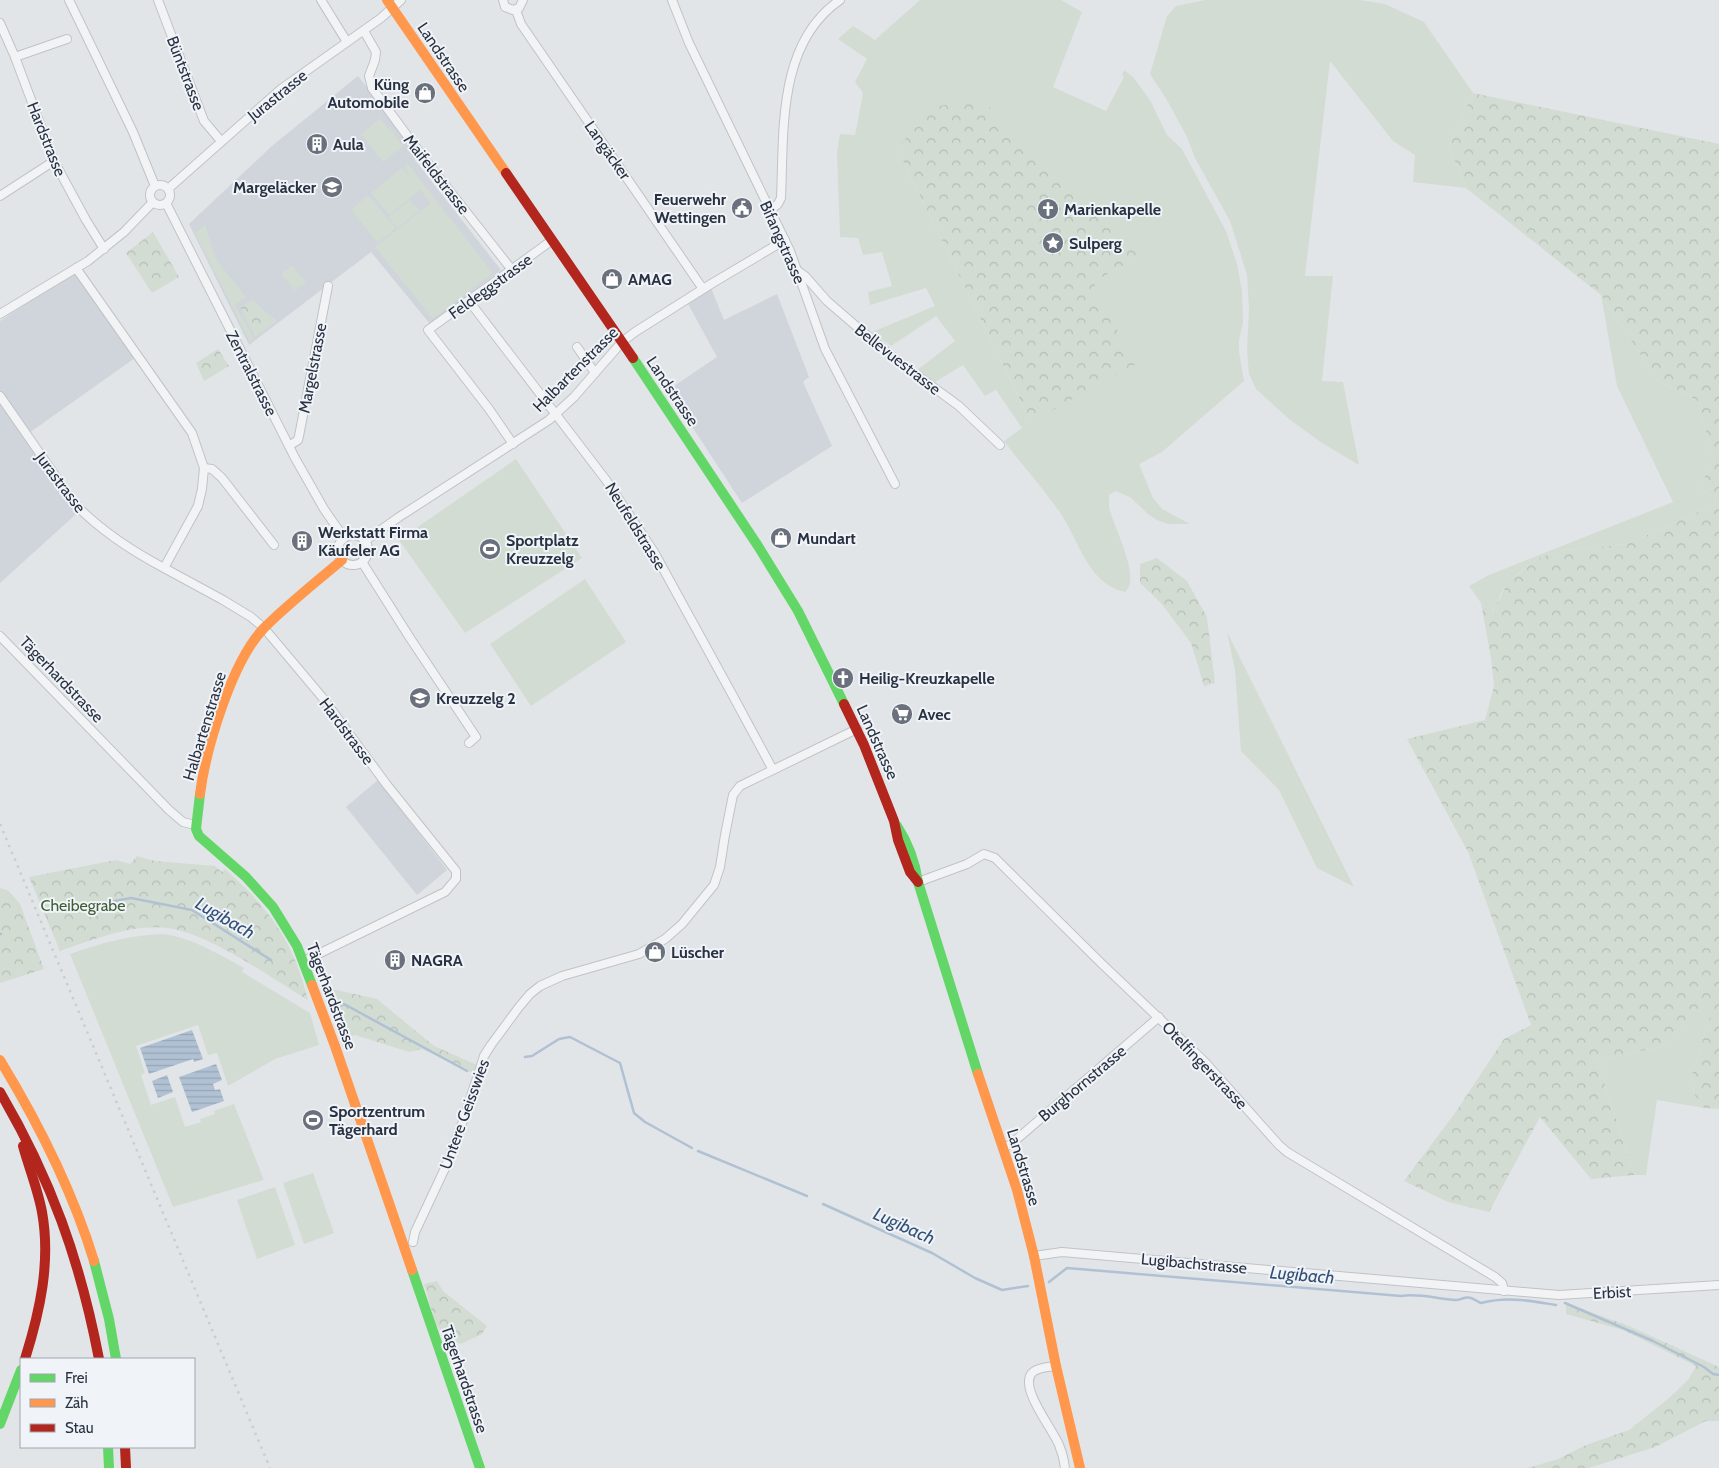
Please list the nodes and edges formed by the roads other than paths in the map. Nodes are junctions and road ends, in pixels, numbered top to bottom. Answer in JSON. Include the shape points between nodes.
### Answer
{"nodes":[{"id":1,"x":69,"y":0,"type":"edge"},
{"id":2,"x":158,"y":0,"type":"edge"},
{"id":3,"x":321,"y":0,"type":"edge"},
{"id":4,"x":401,"y":0,"type":"edge"},
{"id":5,"x":503,"y":0,"type":"edge"},
{"id":6,"x":522,"y":0,"type":"edge"},
{"id":7,"x":672,"y":0,"type":"edge"},
{"id":8,"x":840,"y":0,"type":"edge"},
{"id":9,"x":389,"y":4,"type":"edge"},
{"id":10,"x":516,"y":10,"type":"junction"},
{"id":11,"x":0,"y":23,"type":"edge"},
{"id":12,"x":364,"y":31,"type":"junction"},
{"id":13,"x":67,"y":39,"type":"dead end"},
{"id":14,"x":348,"y":42,"type":"junction"},
{"id":15,"x":14,"y":57,"type":"junction"},
{"id":16,"x":221,"y":141,"type":"junction"},
{"id":17,"x":54,"y":161,"type":"junction"},
{"id":18,"x":155,"y":186,"type":"junction"},
{"id":19,"x":168,"y":189,"type":"junction"},
{"id":20,"x":1,"y":194,"type":"edge"},
{"id":21,"x":152,"y":203,"type":"junction"},
{"id":22,"x":166,"y":204,"type":"junction"},
{"id":23,"x":770,"y":210,"type":"junction"},
{"id":24,"x":785,"y":240,"type":"junction"},
{"id":25,"x":551,"y":241,"type":"junction"},
{"id":26,"x":104,"y":249,"type":"junction"},
{"id":27,"x":76,"y":268,"type":"junction"},
{"id":28,"x":512,"y":270,"type":"junction"},
{"id":29,"x":798,"y":271,"type":"junction"},
{"id":30,"x":328,"y":286,"type":"dead end"},
{"id":31,"x":703,"y":289,"type":"junction"},
{"id":32,"x":469,"y":302,"type":"junction"},
{"id":33,"x":0,"y":314,"type":"edge"},
{"id":34,"x":622,"y":342,"type":"junction"},
{"id":35,"x":577,"y":347,"type":"dead end"},
{"id":36,"x":595,"y":373,"type":"junction"},
{"id":37,"x":0,"y":396,"type":"edge"},
{"id":38,"x":556,"y":414,"type":"junction"},
{"id":39,"x":513,"y":444,"type":"junction"},
{"id":40,"x":1000,"y":445,"type":"dead end"},
{"id":41,"x":289,"y":446,"type":"junction"},
{"id":42,"x":204,"y":468,"type":"junction"},
{"id":43,"x":895,"y":484,"type":"dead end"},
{"id":44,"x":344,"y":538,"type":"junction"},
{"id":45,"x":365,"y":541,"type":"junction"},
{"id":46,"x":274,"y":545,"type":"dead end"},
{"id":47,"x":342,"y":560,"type":"junction"},
{"id":48,"x":362,"y":562,"type":"junction"},
{"id":49,"x":164,"y":568,"type":"junction"},
{"id":50,"x":264,"y":628,"type":"junction"},
{"id":51,"x":0,"y":636,"type":"edge"},
{"id":52,"x":857,"y":730,"type":"junction"},
{"id":53,"x":468,"y":743,"type":"dead end"},
{"id":54,"x":772,"y":770,"type":"junction"},
{"id":55,"x":195,"y":825,"type":"junction"},
{"id":56,"x":918,"y":882,"type":"junction"},
{"id":57,"x":304,"y":961,"type":"junction"},
{"id":58,"x":1159,"y":1017,"type":"junction"},
{"id":59,"x":0,"y":1060,"type":"edge"},
{"id":60,"x":0,"y":1092,"type":"edge"},
{"id":61,"x":15,"y":1117,"type":"junction"},
{"id":62,"x":1003,"y":1147,"type":"junction"},
{"id":63,"x":413,"y":1242,"type":"dead end"},
{"id":64,"x":1034,"y":1256,"type":"junction"},
{"id":65,"x":1719,"y":1285,"type":"edge"},
{"id":66,"x":1504,"y":1291,"type":"junction"},
{"id":67,"x":25,"y":1358,"type":"edge"},
{"id":68,"x":98,"y":1358,"type":"edge"},
{"id":69,"x":116,"y":1358,"type":"edge"},
{"id":70,"x":1056,"y":1366,"type":"junction"},
{"id":71,"x":20,"y":1373,"type":"edge"},
{"id":72,"x":0,"y":1424,"type":"edge"},
{"id":73,"x":108,"y":1448,"type":"edge"},
{"id":74,"x":125,"y":1448,"type":"edge"},
{"id":75,"x":109,"y":1468,"type":"edge"},
{"id":76,"x":126,"y":1468,"type":"edge"},
{"id":77,"x":480,"y":1468,"type":"edge"},
{"id":78,"x":1065,"y":1468,"type":"edge"},
{"id":79,"x":1080,"y":1468,"type":"edge"}],
"edges":[{"from":1,"to":18,"type":"street","via":[[133,132]]},
{"from":2,"to":16,"type":"street","name":"Büntstrasse","via":[[204,120]]},
{"from":3,"to":14,"type":"street"},
{"from":4,"to":9,"type":"street","name":"Jurastrasse"},
{"from":5,"to":10,"type":"street","name":"Langäcker","via":[[505,7]]},
{"from":6,"to":10,"type":"street"},
{"from":7,"to":23,"type":"street","name":"Bifangstrasse","via":[[692,50]]},
{"from":8,"to":23,"type":"street","via":[[812,29],[794,67],[785,105],[781,198]]},
{"from":9,"to":12,"type":"street","name":"Jurastrasse"},
{"from":9,"to":25,"type":"main road","name":"Landstrasse"},
{"from":10,"to":31,"type":"street","name":"Langäcker","via":[[521,24]]},
{"from":11,"to":15,"type":"street","name":"Hardstrasse"},
{"from":12,"to":14,"type":"street","name":"Jurastrasse"},
{"from":12,"to":28,"type":"street","name":"Maifeldstrasse","via":[[376,52],[369,76],[372,88]]},
{"from":13,"to":15,"type":"street"},
{"from":14,"to":16,"type":"street","name":"Jurastrasse","via":[[281,89]]},
{"from":15,"to":17,"type":"street","name":"Hardstrasse"},
{"from":16,"to":19,"type":"street","name":"Jurastrasse"},
{"from":17,"to":20,"type":"street"},
{"from":17,"to":26,"type":"street","name":"Hardstrasse"},
{"from":18,"to":19,"type":"street","via":[[162,185]]},
{"from":18,"to":21,"type":"street","via":[[149,195]]},
{"from":19,"to":22,"type":"street","via":[[170,195]]},
{"from":21,"to":22,"type":"street"},
{"from":21,"to":26,"type":"street"},
{"from":22,"to":41,"type":"street","name":"Zentralstrasse"},
{"from":23,"to":24,"type":"street","name":"Bifangstrasse"},
{"from":24,"to":29,"type":"street","name":"Bifangstrasse"},
{"from":24,"to":31,"type":"street","name":"Halbartenstrasse"},
{"from":25,"to":28,"type":"street","name":"Feldeggstrasse"},
{"from":25,"to":34,"type":"main road","name":"Landstrasse"},
{"from":26,"to":27,"type":"street"},
{"from":27,"to":33,"type":"street"},
{"from":27,"to":42,"type":"street","via":[[192,434]]},
{"from":28,"to":32,"type":"street","name":"Feldeggstrasse"},
{"from":29,"to":40,"type":"street","name":"Bellevuestrasse","via":[[856,326],[959,406]]},
{"from":29,"to":43,"type":"street","name":"Bifangstrasse","via":[[825,349]]},
{"from":30,"to":41,"type":"street","name":"Margelstrasse","via":[[299,436]]},
{"from":31,"to":34,"type":"street","name":"Halbartenstrasse"},
{"from":32,"to":38,"type":"street","name":"Neufeldstrasse"},
{"from":32,"to":39,"type":"street","name":"Feldeggstrasse","via":[[428,330]]},
{"from":34,"to":36,"type":"street","name":"Halbartenstrasse"},
{"from":34,"to":52,"type":"main road","name":"Landstrasse","via":[[798,611]]},
{"from":35,"to":36,"type":"street"},
{"from":36,"to":38,"type":"street","name":"Halbartenstrasse"},
{"from":37,"to":49,"type":"street","name":"Jurastrasse","via":[[84,513],[119,542]]},
{"from":38,"to":39,"type":"street","name":"Halbartenstrasse"},
{"from":38,"to":54,"type":"street","name":"Neufeldstrasse","via":[[606,480],[654,552]]},
{"from":39,"to":45,"type":"street","name":"Halbartenstrasse"},
{"from":41,"to":44,"type":"street","name":"Zentralstrasse","via":[[324,510]]},
{"from":42,"to":46,"type":"street","via":[[212,469],[222,478]]},
{"from":42,"to":49,"type":"street","via":[[198,506]]},
{"from":44,"to":45,"type":"street","via":[[353,535]]},
{"from":44,"to":47,"type":"street","via":[[338,548]]},
{"from":45,"to":48,"type":"street","via":[[368,550]]},
{"from":47,"to":48,"type":"street","via":[[352,565]]},
{"from":47,"to":50,"type":"main road","name":"Halbartenstrasse"},
{"from":48,"to":53,"type":"street","via":[[476,738]]},
{"from":49,"to":50,"type":"street","name":"Hardstrasse","via":[[237,608]]},
{"from":50,"to":55,"type":"main road","name":"Halbartenstrasse","via":[[237,669],[224,703],[211,746]]},
{"from":50,"to":57,"type":"street","name":"Hardstrasse","via":[[322,697],[456,871],[456,879],[445,892]]},
{"from":51,"to":55,"type":"street","name":"Tägerhardstrasse","via":[[169,810],[183,822]]},
{"from":52,"to":54,"type":"street","name":"Untere Geisswies"},
{"from":52,"to":56,"type":"main road","name":"Landstrasse","via":[[894,821],[905,838],[916,866]]},
{"from":54,"to":63,"type":"street","name":"Untere Geisswies","via":[[740,786],[733,795],[714,885],[682,924],[639,954],[562,976],[540,986],[519,1007],[484,1056],[446,1166]]},
{"from":55,"to":57,"type":"main road","name":"Tägerhardstrasse","via":[[199,836],[246,877],[273,907]]},
{"from":56,"to":58,"type":"street","name":"Otelfingerstrasse","via":[[967,864],[980,855],[992,855]]},
{"from":56,"to":62,"type":"main road","name":"Landstrasse","via":[[966,1040]]},
{"from":57,"to":77,"type":"main road","name":"Tägerhardstrasse"},
{"from":58,"to":62,"type":"street","name":"Burghornstrasse"},
{"from":58,"to":66,"type":"street","name":"Otelfingerstrasse","via":[[1287,1152],[1495,1277],[1502,1283]]},
{"from":59,"to":69,"type":"main road","via":[[40,1128],[76,1209],[98,1276]]},
{"from":60,"to":61,"type":"main road"},
{"from":61,"to":67,"type":"main road","via":[[38,1192],[45,1239],[43,1290]]},
{"from":61,"to":68,"type":"main road","via":[[50,1187],[71,1243],[87,1300]]},
{"from":62,"to":64,"type":"main road","name":"Landstrasse"},
{"from":64,"to":66,"type":"street","name":"Lugibachstrasse","via":[[1062,1252]]},
{"from":64,"to":70,"type":"main road","name":"Landstrasse"},
{"from":65,"to":66,"type":"street","name":"Erbist","via":[[1558,1295]]},
{"from":70,"to":78,"type":"street","via":[[1036,1370],[1028,1385],[1060,1446]]},
{"from":70,"to":79,"type":"main road","name":"Landstrasse"},
{"from":71,"to":72,"type":"main road"},
{"from":73,"to":75,"type":"main road"},
{"from":74,"to":76,"type":"main road"}]}
